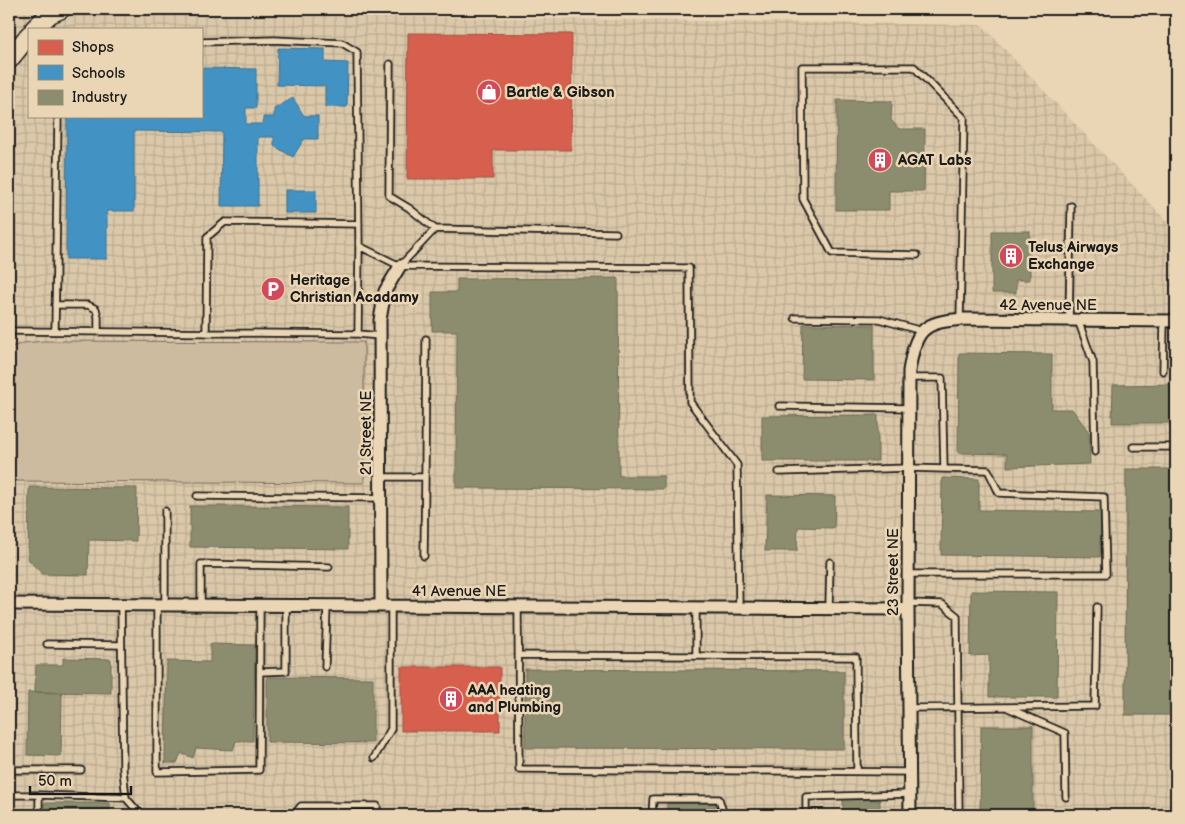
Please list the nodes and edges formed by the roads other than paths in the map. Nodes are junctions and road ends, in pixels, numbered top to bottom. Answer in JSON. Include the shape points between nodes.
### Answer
{"nodes":[{"id":1,"x":61,"y":9,"type":"edge"},
{"id":2,"x":35,"y":28,"type":"edge"},
{"id":3,"x":28,"y":37,"type":"edge"},
{"id":4,"x":202,"y":42,"type":"edge"},
{"id":5,"x":9,"y":60,"type":"edge"},
{"id":6,"x":390,"y":64,"type":"dead end"},
{"id":7,"x":58,"y":118,"type":"edge"},
{"id":8,"x":1070,"y":206,"type":"dead end"},
{"id":9,"x":358,"y":224,"type":"junction"},
{"id":10,"x":435,"y":229,"type":"junction"},
{"id":11,"x":616,"y":233,"type":"dead end"},
{"id":12,"x":359,"y":246,"type":"junction"},
{"id":13,"x":917,"y":255,"type":"dead end"},
{"id":14,"x":400,"y":266,"type":"junction"},
{"id":15,"x":55,"y":305,"type":"junction"},
{"id":16,"x":795,"y":318,"type":"dead end"},
{"id":17,"x":960,"y":320,"type":"junction"},
{"id":18,"x":1074,"y":320,"type":"junction"},
{"id":19,"x":1164,"y":321,"type":"junction"},
{"id":20,"x":1176,"y":321,"type":"edge"},
{"id":21,"x":922,"y":330,"type":"junction"},
{"id":22,"x":9,"y":331,"type":"edge"},
{"id":23,"x":54,"y":331,"type":"junction"},
{"id":24,"x":98,"y":332,"type":"junction"},
{"id":25,"x":206,"y":333,"type":"junction"},
{"id":26,"x":358,"y":334,"type":"junction"},
{"id":27,"x":380,"y":336,"type":"junction"},
{"id":28,"x":426,"y":339,"type":"dead end"},
{"id":29,"x":1163,"y":371,"type":"dead end"},
{"id":30,"x":909,"y":378,"type":"junction"},
{"id":31,"x":780,"y":406,"type":"dead end"},
{"id":32,"x":909,"y":408,"type":"junction"},
{"id":33,"x":1133,"y":446,"type":"dead end"},
{"id":34,"x":1176,"y":447,"type":"edge"},
{"id":35,"x":1095,"y":452,"type":"dead end"},
{"id":36,"x":909,"y":468,"type":"junction"},
{"id":37,"x":944,"y":469,"type":"junction"},
{"id":38,"x":779,"y":472,"type":"dead end"},
{"id":39,"x":381,"y":477,"type":"junction"},
{"id":40,"x":425,"y":477,"type":"junction"},
{"id":41,"x":197,"y":496,"type":"dead end"},
{"id":42,"x":381,"y":498,"type":"junction"},
{"id":43,"x":165,"y":511,"type":"dead end"},
{"id":44,"x":424,"y":556,"type":"dead end"},
{"id":45,"x":830,"y":562,"type":"dead end"},
{"id":46,"x":329,"y":567,"type":"dead end"},
{"id":47,"x":908,"y":574,"type":"junction"},
{"id":48,"x":9,"y":604,"type":"edge"},
{"id":49,"x":121,"y":604,"type":"junction"},
{"id":50,"x":161,"y":604,"type":"junction"},
{"id":51,"x":201,"y":605,"type":"junction"},
{"id":52,"x":260,"y":605,"type":"junction"},
{"id":53,"x":286,"y":605,"type":"junction"},
{"id":54,"x":327,"y":605,"type":"junction"},
{"id":55,"x":386,"y":605,"type":"junction"},
{"id":56,"x":518,"y":606,"type":"junction"},
{"id":57,"x":908,"y":606,"type":"junction"},
{"id":58,"x":696,"y":607,"type":"junction"},
{"id":59,"x":739,"y":607,"type":"junction"},
{"id":60,"x":829,"y":607,"type":"junction"},
{"id":61,"x":1096,"y":607,"type":"dead end"},
{"id":62,"x":47,"y":644,"type":"dead end"},
{"id":63,"x":121,"y":645,"type":"junction"},
{"id":64,"x":518,"y":654,"type":"junction"},
{"id":65,"x":696,"y":656,"type":"junction"},
{"id":66,"x":325,"y":667,"type":"dead end"},
{"id":67,"x":260,"y":672,"type":"junction"},
{"id":68,"x":958,"y":707,"type":"junction"},
{"id":69,"x":1006,"y":707,"type":"junction"},
{"id":70,"x":909,"y":708,"type":"junction"},
{"id":71,"x":374,"y":758,"type":"dead end"},
{"id":72,"x":9,"y":770,"type":"edge"},
{"id":73,"x":81,"y":770,"type":"dead end"},
{"id":74,"x":857,"y":772,"type":"junction"},
{"id":75,"x":910,"y":772,"type":"junction"},
{"id":76,"x":910,"y":794,"type":"junction"},
{"id":77,"x":9,"y":795,"type":"edge"},
{"id":78,"x":39,"y":795,"type":"junction"},
{"id":79,"x":1066,"y":797,"type":"dead end"},
{"id":80,"x":126,"y":798,"type":"junction"},
{"id":81,"x":39,"y":815,"type":"edge"},
{"id":82,"x":140,"y":815,"type":"edge"},
{"id":83,"x":195,"y":815,"type":"edge"},
{"id":84,"x":294,"y":815,"type":"edge"},
{"id":85,"x":377,"y":815,"type":"edge"},
{"id":86,"x":652,"y":815,"type":"edge"},
{"id":87,"x":724,"y":815,"type":"edge"},
{"id":88,"x":806,"y":815,"type":"edge"},
{"id":89,"x":910,"y":815,"type":"edge"},
{"id":90,"x":959,"y":815,"type":"edge"}],
"edges":[{"from":1,"to":2,"type":"main road"},
{"from":3,"to":5,"type":"main road"},
{"from":4,"to":9,"type":"lane","via":[[274,40],[342,43],[357,52]]},
{"from":6,"to":10,"type":"lane","via":[[389,196]]},
{"from":7,"to":15,"type":"lane"},
{"from":8,"to":18,"type":"lane"},
{"from":9,"to":12,"type":"lane"},
{"from":9,"to":25,"type":"lane","via":[[225,222],[208,237]]},
{"from":10,"to":11,"type":"lane"},
{"from":10,"to":14,"type":"lane"},
{"from":12,"to":14,"type":"lane"},
{"from":12,"to":26,"type":"lane"},
{"from":13,"to":17,"type":"lane","via":[[832,253],[803,199],[802,67],[914,67],[964,118]]},
{"from":14,"to":27,"type":"street","name":"21 Street NE","via":[[385,291]]},
{"from":14,"to":59,"type":"lane","via":[[688,268],[690,402],[736,466]]},
{"from":15,"to":23,"type":"lane"},
{"from":15,"to":24,"type":"lane","via":[[88,305],[96,309]]},
{"from":16,"to":21,"type":"lane","via":[[879,319]]},
{"from":17,"to":18,"type":"street","name":"42 Avenue NE"},
{"from":17,"to":21,"type":"street","name":"42 Avenue NE","via":[[939,321]]},
{"from":18,"to":19,"type":"street","name":"42 Avenue NE"},
{"from":18,"to":35,"type":"lane","via":[[1093,362]]},
{"from":19,"to":20,"type":"street","name":"42 Avenue NE"},
{"from":19,"to":29,"type":"lane"},
{"from":21,"to":30,"type":"street","name":"23 Street NE","via":[[913,347]]},
{"from":22,"to":23,"type":"lane"},
{"from":23,"to":24,"type":"lane"},
{"from":24,"to":25,"type":"lane"},
{"from":25,"to":26,"type":"lane"},
{"from":26,"to":27,"type":"lane"},
{"from":27,"to":39,"type":"street","name":"21 Street NE"},
{"from":28,"to":40,"type":"lane"},
{"from":30,"to":32,"type":"street","name":"23 Street NE"},
{"from":30,"to":37,"type":"lane","via":[[942,378]]},
{"from":31,"to":32,"type":"lane"},
{"from":32,"to":36,"type":"street","name":"23 Street NE"},
{"from":33,"to":34,"type":"lane"},
{"from":36,"to":37,"type":"lane"},
{"from":36,"to":38,"type":"lane"},
{"from":36,"to":47,"type":"street","name":"23 Street NE"},
{"from":37,"to":47,"type":"lane","via":[[988,470],[999,493],[1104,497],[1106,574]]},
{"from":39,"to":40,"type":"lane"},
{"from":39,"to":42,"type":"street","name":"21 Street NE"},
{"from":40,"to":44,"type":"lane"},
{"from":41,"to":42,"type":"lane"},
{"from":42,"to":55,"type":"street","name":"21 Street NE"},
{"from":43,"to":50,"type":"lane"},
{"from":45,"to":60,"type":"lane"},
{"from":46,"to":51,"type":"lane","via":[[202,564]]},
{"from":47,"to":57,"type":"street","name":"23 Street NE"},
{"from":48,"to":49,"type":"street","name":"41 Avenue NE"},
{"from":49,"to":50,"type":"street","name":"41 Avenue NE"},
{"from":49,"to":63,"type":"lane"},
{"from":50,"to":51,"type":"street","name":"41 Avenue NE"},
{"from":50,"to":67,"type":"lane","via":[[157,772],[259,770]]},
{"from":51,"to":52,"type":"street","name":"41 Avenue NE"},
{"from":52,"to":53,"type":"street","name":"41 Avenue NE"},
{"from":52,"to":67,"type":"lane"},
{"from":53,"to":54,"type":"street","name":"41 Avenue NE"},
{"from":53,"to":67,"type":"lane","via":[[286,671]]},
{"from":54,"to":55,"type":"street","name":"41 Avenue NE"},
{"from":54,"to":66,"type":"lane"},
{"from":55,"to":56,"type":"street","name":"41 Avenue NE"},
{"from":55,"to":71,"type":"lane","via":[[390,729]]},
{"from":56,"to":58,"type":"street","name":"41 Avenue NE"},
{"from":56,"to":64,"type":"lane"},
{"from":57,"to":60,"type":"street","name":"41 Avenue NE"},
{"from":57,"to":68,"type":"lane","via":[[942,604],[957,616]]},
{"from":57,"to":70,"type":"street","name":"23 Street NE"},
{"from":58,"to":59,"type":"street","name":"41 Avenue NE"},
{"from":58,"to":65,"type":"lane"},
{"from":59,"to":60,"type":"street","name":"41 Avenue NE"},
{"from":61,"to":69,"type":"lane","via":[[1095,706]]},
{"from":62,"to":63,"type":"lane"},
{"from":63,"to":80,"type":"lane"},
{"from":64,"to":65,"type":"lane"},
{"from":64,"to":74,"type":"lane","via":[[518,769]]},
{"from":65,"to":74,"type":"lane","via":[[856,657]]},
{"from":68,"to":69,"type":"lane"},
{"from":68,"to":70,"type":"lane"},
{"from":68,"to":90,"type":"lane"},
{"from":69,"to":79,"type":"lane","via":[[1065,733]]},
{"from":70,"to":75,"type":"street","name":"23 Street NE"},
{"from":72,"to":73,"type":"lane"},
{"from":74,"to":75,"type":"lane"},
{"from":75,"to":76,"type":"street","name":"23 Street NE"},
{"from":76,"to":88,"type":"lane","via":[[806,796]]},
{"from":76,"to":89,"type":"street","name":"23 Street NE"},
{"from":77,"to":78,"type":"lane"},
{"from":78,"to":80,"type":"lane"},
{"from":78,"to":81,"type":"lane"},
{"from":80,"to":82,"type":"lane"},
{"from":82,"to":83,"type":"lane"},
{"from":84,"to":85,"type":"lane","via":[[301,806],[377,806]]},
{"from":86,"to":87,"type":"lane","via":[[652,798],[719,799]]}]}
